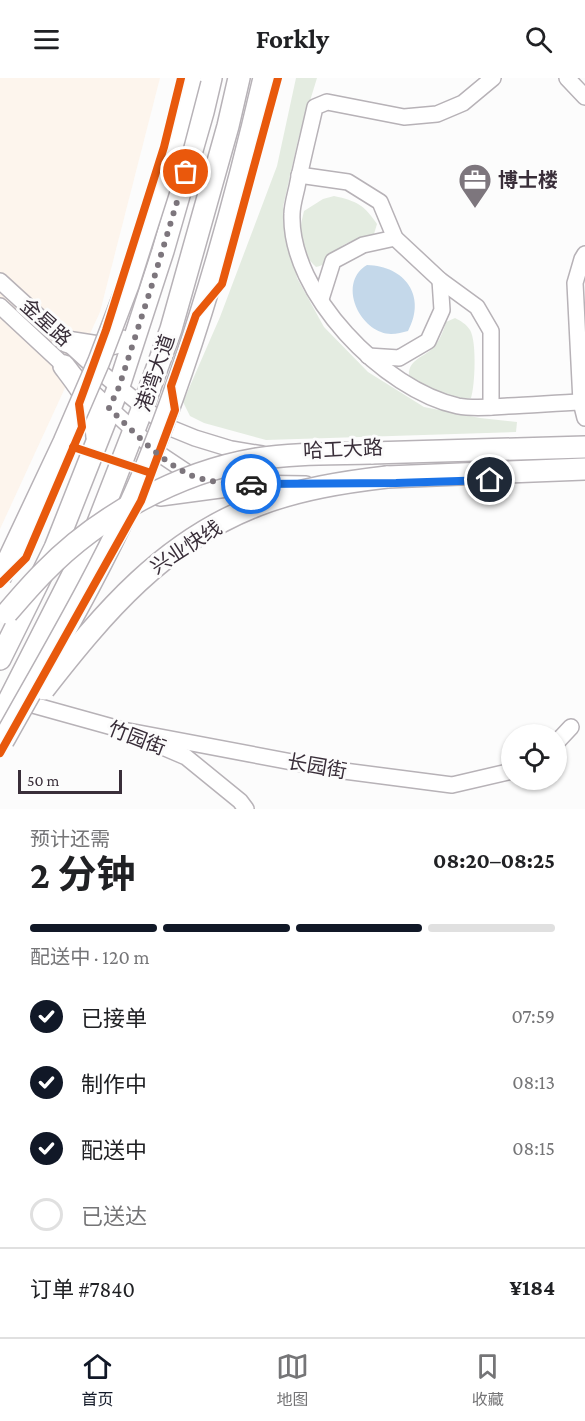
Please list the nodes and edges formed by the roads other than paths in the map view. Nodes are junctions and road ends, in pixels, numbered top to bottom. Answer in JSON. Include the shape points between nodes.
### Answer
{"nodes":[{"id":1,"x":190,"y":78,"type":"edge"},
{"id":2,"x":211,"y":78,"type":"edge"},
{"id":3,"x":239,"y":78,"type":"edge"},
{"id":4,"x":264,"y":78,"type":"edge"},
{"id":5,"x":493,"y":78,"type":"edge"},
{"id":6,"x":567,"y":78,"type":"edge"},
{"id":7,"x":585,"y":97,"type":"edge"},
{"id":8,"x":299,"y":175,"type":"junction"},
{"id":9,"x":395,"y":238,"type":"junction"},
{"id":10,"x":585,"y":254,"type":"edge"},
{"id":11,"x":440,"y":280,"type":"junction"},
{"id":12,"x":0,"y":281,"type":"edge"},
{"id":13,"x":321,"y":299,"type":"junction"},
{"id":14,"x":0,"y":306,"type":"edge"},
{"id":15,"x":139,"y":324,"type":"junction"},
{"id":16,"x":68,"y":342,"type":"junction"},
{"id":17,"x":368,"y":356,"type":"junction"},
{"id":18,"x":64,"y":366,"type":"junction"},
{"id":19,"x":119,"y":387,"type":"junction"},
{"id":20,"x":581,"y":402,"type":"junction"},
{"id":21,"x":143,"y":407,"type":"junction"},
{"id":22,"x":491,"y":407,"type":"junction"},
{"id":23,"x":109,"y":408,"type":"junction"},
{"id":24,"x":585,"y":418,"type":"edge"},
{"id":25,"x":134,"y":432,"type":"junction"},
{"id":26,"x":585,"y":439,"type":"edge"},
{"id":27,"x":97,"y":440,"type":"junction"},
{"id":28,"x":585,"y":447,"type":"edge"},
{"id":29,"x":585,"y":469,"type":"edge"},
{"id":30,"x":585,"y":476,"type":"edge"},
{"id":31,"x":242,"y":484,"type":"junction"},
{"id":32,"x":90,"y":541,"type":"junction"},
{"id":33,"x":0,"y":578,"type":"edge"},
{"id":34,"x":0,"y":624,"type":"edge"},
{"id":35,"x":0,"y":659,"type":"edge"},
{"id":36,"x":13,"y":696,"type":"junction"},
{"id":37,"x":0,"y":717,"type":"edge"},
{"id":38,"x":571,"y":727,"type":"dead end"},
{"id":39,"x":123,"y":730,"type":"junction"},
{"id":40,"x":567,"y":731,"type":"edge"},
{"id":41,"x":1,"y":743,"type":"edge"},
{"id":42,"x":501,"y":774,"type":"edge"},
{"id":43,"x":246,"y":809,"type":"edge"}],
"edges":[{"from":1,"to":33,"type":"highway","bridge":true,"via":[[128,285],[94,372]]},
{"from":2,"to":15,"type":"highway","name":"港湾大道"},
{"from":3,"to":21,"type":"highway","name":"港湾大道","via":[[171,329]]},
{"from":4,"to":41,"type":"highway","bridge":true,"via":[[206,296],[142,477],[104,557]]},
{"from":5,"to":8,"type":"street","via":[[463,103],[437,114],[404,117],[327,102],[315,107]]},
{"from":6,"to":7,"type":"street"},
{"from":8,"to":9,"type":"street","via":[[348,182],[380,202]]},
{"from":8,"to":13,"type":"street","via":[[292,214],[295,244],[304,272]]},
{"from":9,"to":11,"type":"street"},
{"from":9,"to":13,"type":"street","via":[[363,245],[333,261]]},
{"from":10,"to":20,"type":"street","via":[[575,283]]},
{"from":11,"to":17,"type":"street","via":[[442,310],[428,341],[399,358]]},
{"from":11,"to":22,"type":"street","via":[[477,307],[490,331]]},
{"from":12,"to":16,"type":"street","name":"金星路"},
{"from":13,"to":17,"type":"street","via":[[343,331]]},
{"from":14,"to":18,"type":"street","name":"金星路"},
{"from":15,"to":16,"type":"highway","via":[[122,342],[109,346]]},
{"from":15,"to":19,"type":"highway","name":"港湾大道"},
{"from":16,"to":19,"type":"street","name":"金星路"},
{"from":17,"to":22,"type":"street","via":[[428,397],[460,406]]},
{"from":18,"to":23,"type":"street","name":"金星路"},
{"from":18,"to":27,"type":"highway","via":[[91,405]]},
{"from":19,"to":21,"type":"street","name":"哈工大路"},
{"from":19,"to":23,"type":"highway","name":"港湾大道"},
{"from":20,"to":22,"type":"street"},
{"from":20,"to":24,"type":"street"},
{"from":21,"to":25,"type":"highway","name":"港湾大道"},
{"from":21,"to":26,"type":"street","name":"哈工大路","via":[[168,427],[195,438],[264,454]]},
{"from":23,"to":25,"type":"street","name":"金星路"},
{"from":23,"to":27,"type":"highway","name":"港湾大道"},
{"from":25,"to":31,"type":"street","name":"哈工大路","via":[[191,475]]},
{"from":25,"to":32,"type":"highway","name":"港湾大道"},
{"from":27,"to":35,"type":"highway","name":"港湾大道","via":[[56,548]]},
{"from":28,"to":34,"type":"highway","bridge":true,"via":[[294,454],[230,465],[134,502],[103,522],[43,572]]},
{"from":29,"to":41,"type":"highway","name":"兴业快线","bridge":true,"via":[[387,477],[320,488],[258,505],[189,540],[145,574],[78,645]]},
{"from":30,"to":31,"type":"street","name":"哈工大路"},
{"from":31,"to":32,"type":"highway","via":[[170,493],[141,501]]},
{"from":32,"to":36,"type":"highway","name":"港湾大道"},
{"from":36,"to":37,"type":"highway","name":"港湾大道"},
{"from":36,"to":39,"type":"street","name":"竹园街"},
{"from":38,"to":40,"type":"street"},
{"from":39,"to":42,"type":"street","name":"长园街","via":[[329,769],[452,785]]},
{"from":39,"to":43,"type":"street","name":"竹园街","via":[[186,757]]}]}
